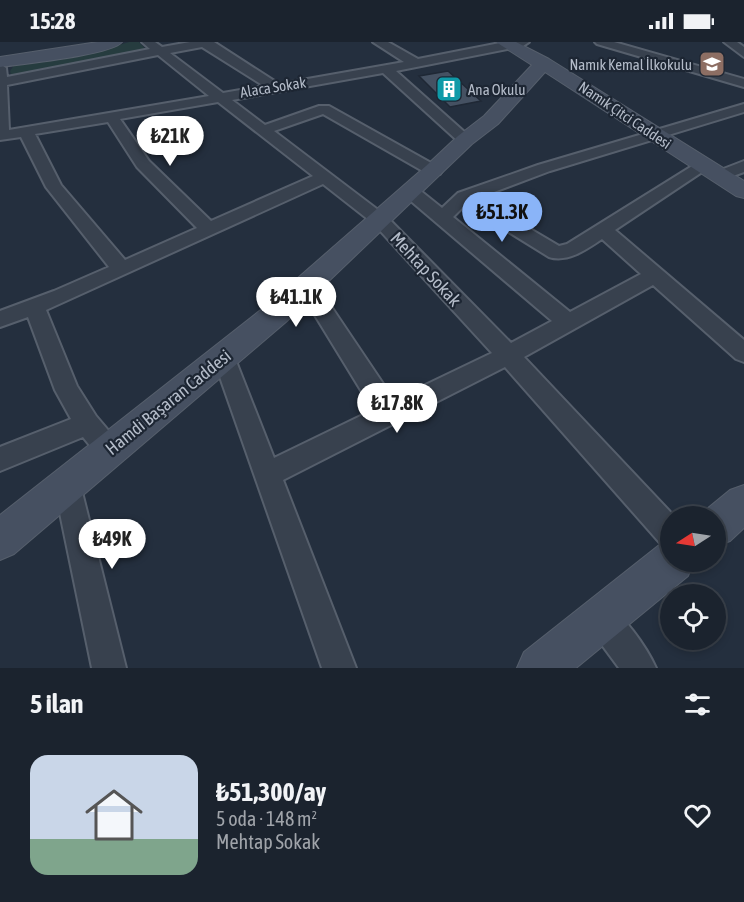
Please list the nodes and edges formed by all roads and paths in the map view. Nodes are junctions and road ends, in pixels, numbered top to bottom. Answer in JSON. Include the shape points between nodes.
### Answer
{"nodes":[{"id":1,"x":206,"y":42,"type":"edge"},
{"id":2,"x":379,"y":42,"type":"edge"},
{"id":3,"x":602,"y":42,"type":"edge"},
{"id":4,"x":730,"y":42,"type":"edge"},
{"id":5,"x":512,"y":43,"type":"edge"},
{"id":6,"x":104,"y":44,"type":"edge"},
{"id":7,"x":154,"y":46,"type":"edge"},
{"id":8,"x":744,"y":52,"type":"edge"},
{"id":9,"x":0,"y":62,"type":"edge"},
{"id":10,"x":414,"y":62,"type":"junction"},
{"id":11,"x":543,"y":63,"type":"junction"},
{"id":12,"x":0,"y":68,"type":"edge"},
{"id":13,"x":386,"y":69,"type":"junction"},
{"id":14,"x":0,"y":82,"type":"edge"},
{"id":15,"x":744,"y":84,"type":"edge"},
{"id":16,"x":275,"y":87,"type":"junction"},
{"id":17,"x":220,"y":96,"type":"junction"},
{"id":18,"x":744,"y":108,"type":"edge"},
{"id":19,"x":114,"y":117,"type":"junction"},
{"id":20,"x":26,"y":130,"type":"junction"},
{"id":21,"x":264,"y":130,"type":"junction"},
{"id":22,"x":1,"y":136,"type":"edge"},
{"id":23,"x":655,"y":136,"type":"junction"},
{"id":24,"x":465,"y":140,"type":"junction"},
{"id":25,"x":744,"y":166,"type":"edge"},
{"id":26,"x":434,"y":171,"type":"junction"},
{"id":27,"x":711,"y":171,"type":"junction"},
{"id":28,"x":325,"y":177,"type":"junction"},
{"id":29,"x":744,"y":191,"type":"edge"},
{"id":30,"x":411,"y":192,"type":"junction"},
{"id":31,"x":464,"y":196,"type":"junction"},
{"id":32,"x":442,"y":218,"type":"junction"},
{"id":33,"x":380,"y":220,"type":"junction"},
{"id":34,"x":209,"y":229,"type":"junction"},
{"id":35,"x":603,"y":230,"type":"junction"},
{"id":36,"x":122,"y":268,"type":"junction"},
{"id":37,"x":656,"y":275,"type":"junction"},
{"id":38,"x":307,"y":286,"type":"junction"},
{"id":39,"x":35,"y":307,"type":"junction"},
{"id":40,"x":0,"y":319,"type":"edge"},
{"id":41,"x":569,"y":323,"type":"junction"},
{"id":42,"x":744,"y":352,"type":"edge"},
{"id":43,"x":508,"y":355,"type":"junction"},
{"id":44,"x":224,"y":357,"type":"junction"},
{"id":45,"x":389,"y":414,"type":"junction"},
{"id":46,"x":87,"y":424,"type":"junction"},
{"id":47,"x":109,"y":450,"type":"junction"},
{"id":48,"x":0,"y":459,"type":"edge"},
{"id":49,"x":267,"y":475,"type":"junction"},
{"id":50,"x":67,"y":484,"type":"junction"},
{"id":51,"x":744,"y":503,"type":"edge"},
{"id":52,"x":726,"y":518,"type":"edge"},
{"id":53,"x":660,"y":522,"type":"edge"},
{"id":54,"x":0,"y":540,"type":"edge"},
{"id":55,"x":660,"y":572,"type":"edge"},
{"id":56,"x":602,"y":620,"type":"junction"},
{"id":57,"x":109,"y":668,"type":"edge"},
{"id":58,"x":339,"y":668,"type":"edge"},
{"id":59,"x":540,"y":668,"type":"edge"},
{"id":60,"x":639,"y":668,"type":"edge"}],
"edges":[{"from":1,"to":7,"type":"street"},
{"from":1,"to":16,"type":"street"},
{"from":2,"to":10,"type":"street"},
{"from":3,"to":15,"type":"street"},
{"from":4,"to":8,"type":"street"},
{"from":5,"to":10,"type":"street","name":"Alaca Sokak"},
{"from":5,"to":11,"type":"street","name":"Namık Çitci Caddesi"},
{"from":6,"to":9,"type":"street"},
{"from":7,"to":14,"type":"street"},
{"from":7,"to":17,"type":"street","name":"Mehtap Sokak"},
{"from":10,"to":13,"type":"street","name":"Alaca Sokak"},
{"from":11,"to":23,"type":"street","name":"Namık Çitci Caddesi"},
{"from":11,"to":24,"type":"street","name":"Hamdi Başaran Caddesi","via":[[491,120]]},
{"from":12,"to":14,"type":"street"},
{"from":13,"to":16,"type":"street","name":"Alaca Sokak"},
{"from":13,"to":24,"type":"street"},
{"from":14,"to":22,"type":"street"},
{"from":16,"to":17,"type":"street","name":"Alaca Sokak"},
{"from":17,"to":19,"type":"street","name":"Alaca Sokak"},
{"from":17,"to":21,"type":"street","name":"Mehtap Sokak"},
{"from":18,"to":23,"type":"street"},
{"from":19,"to":20,"type":"street","name":"Alaca Sokak"},
{"from":19,"to":34,"type":"street","via":[[143,164]]},
{"from":20,"to":22,"type":"street","name":"Alaca Sokak"},
{"from":20,"to":36,"type":"street","via":[[33,155],[64,202]]},
{"from":21,"to":26,"type":"street","via":[[324,109]]},
{"from":21,"to":28,"type":"street","name":"Mehtap Sokak"},
{"from":23,"to":27,"type":"street","name":"Namık Çitci Caddesi"},
{"from":23,"to":31,"type":"street"},
{"from":24,"to":26,"type":"street","name":"Hamdi Başaran Caddesi"},
{"from":25,"to":27,"type":"street"},
{"from":26,"to":30,"type":"street","name":"Hamdi Başaran Caddesi"},
{"from":27,"to":29,"type":"street","name":"Namık Çitci Caddesi"},
{"from":27,"to":35,"type":"street"},
{"from":28,"to":33,"type":"street","name":"Mehtap Sokak"},
{"from":28,"to":34,"type":"street"},
{"from":30,"to":32,"type":"street"},
{"from":30,"to":33,"type":"street","name":"Hamdi Başaran Caddesi"},
{"from":31,"to":32,"type":"street"},
{"from":31,"to":35,"type":"street","via":[[556,253],[573,249]]},
{"from":32,"to":41,"type":"street"},
{"from":33,"to":38,"type":"street","name":"Hamdi Başaran Caddesi"},
{"from":33,"to":43,"type":"street","name":"Mehtap Sokak"},
{"from":34,"to":36,"type":"street"},
{"from":35,"to":37,"type":"street"},
{"from":36,"to":39,"type":"street"},
{"from":37,"to":41,"type":"street"},
{"from":37,"to":42,"type":"street"},
{"from":38,"to":44,"type":"street","name":"Hamdi Başaran Caddesi"},
{"from":38,"to":45,"type":"street"},
{"from":39,"to":40,"type":"street"},
{"from":39,"to":46,"type":"street","via":[[67,390]]},
{"from":41,"to":43,"type":"street"},
{"from":43,"to":45,"type":"street"},
{"from":43,"to":53,"type":"street","name":"Mehtap Sokak"},
{"from":44,"to":47,"type":"street","name":"Hamdi Başaran Caddesi"},
{"from":44,"to":49,"type":"street"},
{"from":45,"to":49,"type":"street"},
{"from":46,"to":47,"type":"street"},
{"from":46,"to":48,"type":"street"},
{"from":47,"to":50,"type":"street","name":"Hamdi Başaran Caddesi"},
{"from":49,"to":58,"type":"street"},
{"from":50,"to":54,"type":"street","name":"Hamdi Başaran Caddesi"},
{"from":50,"to":57,"type":"street"},
{"from":51,"to":52,"type":"street"},
{"from":55,"to":56,"type":"street"},
{"from":56,"to":59,"type":"street"},
{"from":56,"to":60,"type":"street"}]}
